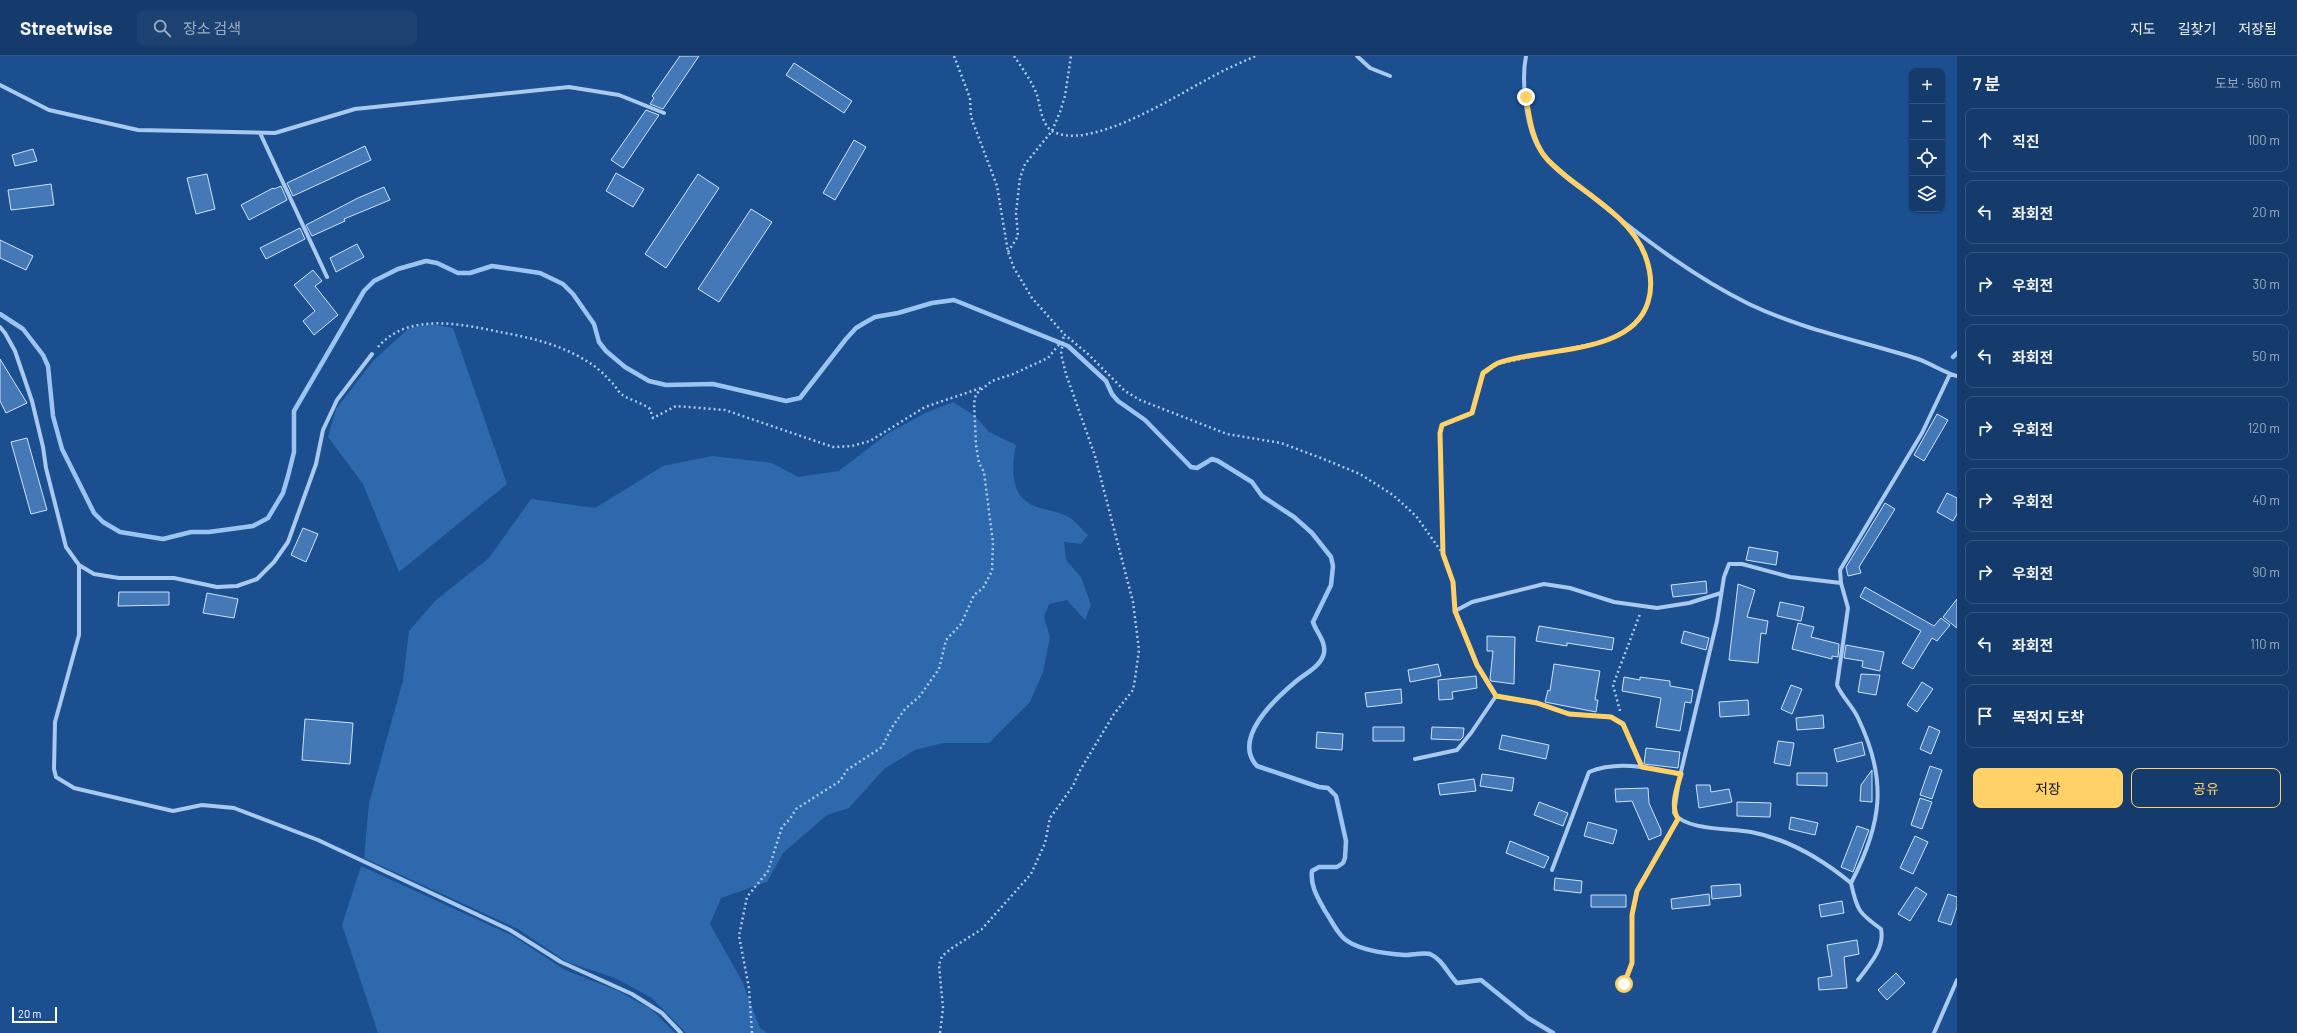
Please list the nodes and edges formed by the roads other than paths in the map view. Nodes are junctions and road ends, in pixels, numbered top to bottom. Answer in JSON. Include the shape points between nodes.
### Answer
{"nodes":[{"id":1,"x":1357,"y":56,"type":"edge"},
{"id":2,"x":1526,"y":56,"type":"edge"},
{"id":3,"x":1390,"y":76,"type":"dead end"},
{"id":4,"x":0,"y":85,"type":"edge"},
{"id":5,"x":664,"y":113,"type":"dead end"},
{"id":6,"x":260,"y":133,"type":"junction"},
{"id":7,"x":327,"y":276,"type":"dead end"},
{"id":8,"x":0,"y":327,"type":"edge"},
{"id":9,"x":372,"y":354,"type":"road end"},
{"id":10,"x":1950,"y":374,"type":"junction"},
{"id":11,"x":1957,"y":376,"type":"edge"},
{"id":12,"x":79,"y":565,"type":"junction"},
{"id":13,"x":1840,"y":583,"type":"junction"},
{"id":14,"x":1721,"y":593,"type":"junction"},
{"id":15,"x":1496,"y":696,"type":"junction"},
{"id":16,"x":1415,"y":759,"type":"dead end"},
{"id":17,"x":1642,"y":767,"type":"junction"},
{"id":18,"x":1681,"y":774,"type":"junction"},
{"id":19,"x":1678,"y":819,"type":"junction"},
{"id":20,"x":1552,"y":870,"type":"dead end"},
{"id":21,"x":1851,"y":884,"type":"junction"},
{"id":22,"x":1858,"y":980,"type":"dead end"},
{"id":23,"x":1957,"y":980,"type":"edge"},
{"id":24,"x":1624,"y":984,"type":"dead end"},
{"id":25,"x":681,"y":1033,"type":"edge"},
{"id":26,"x":1934,"y":1033,"type":"edge"}],
"edges":[{"from":1,"to":3,"type":"street","via":[[1370,68]]},
{"from":2,"to":10,"type":"street","via":[[1526,97],[1531,130],[1540,151],[1558,169],[1623,221],[1691,270],[1749,304],[1818,331],[1920,360]]},
{"from":4,"to":6,"type":"street","via":[[49,110],[138,130]]},
{"from":5,"to":6,"type":"street","via":[[619,95],[569,87],[355,109],[275,133]]},
{"from":6,"to":7,"type":"street"},
{"from":8,"to":12,"type":"street","via":[[15,351],[32,401],[66,547]]},
{"from":9,"to":12,"type":"street","via":[[338,400],[323,430],[316,464],[288,542],[274,562],[257,579],[237,586],[218,587],[174,578],[119,578],[94,574]]},
{"from":10,"to":11,"type":"street"},
{"from":10,"to":13,"type":"street","via":[[1922,432],[1840,570]]},
{"from":12,"to":25,"type":"street","via":[[79,635],[55,722],[56,777],[74,788],[173,811],[202,805],[234,808],[318,840],[510,930],[561,962],[632,994],[662,1013]]},
{"from":13,"to":14,"type":"street","via":[[1790,577],[1742,564],[1729,564]]},
{"from":13,"to":21,"type":"street","via":[[1848,608],[1837,685],[1841,694],[1851,703],[1862,726],[1878,773],[1879,804],[1872,835],[1865,858]]},
{"from":14,"to":15,"type":"street","via":[[1689,603],[1657,608],[1614,602],[1570,588],[1544,584],[1472,602],[1455,611],[1477,665]]},
{"from":14,"to":18,"type":"street","via":[[1717,621]]},
{"from":15,"to":16,"type":"street","via":[[1456,750]]},
{"from":15,"to":17,"type":"street","via":[[1537,703],[1569,714],[1611,717],[1623,724]]},
{"from":17,"to":18,"type":"street"},
{"from":17,"to":20,"type":"street","via":[[1602,767],[1589,772],[1560,843]]},
{"from":18,"to":19,"type":"street","via":[[1674,802],[1674,813]]},
{"from":19,"to":21,"type":"street","via":[[1689,824],[1734,829],[1771,837],[1826,864]]},
{"from":19,"to":24,"type":"street","via":[[1637,891],[1632,915],[1632,963]]},
{"from":21,"to":22,"type":"street","via":[[1856,906],[1865,917],[1881,929],[1883,938],[1878,951]]},
{"from":23,"to":26,"type":"street"}]}
